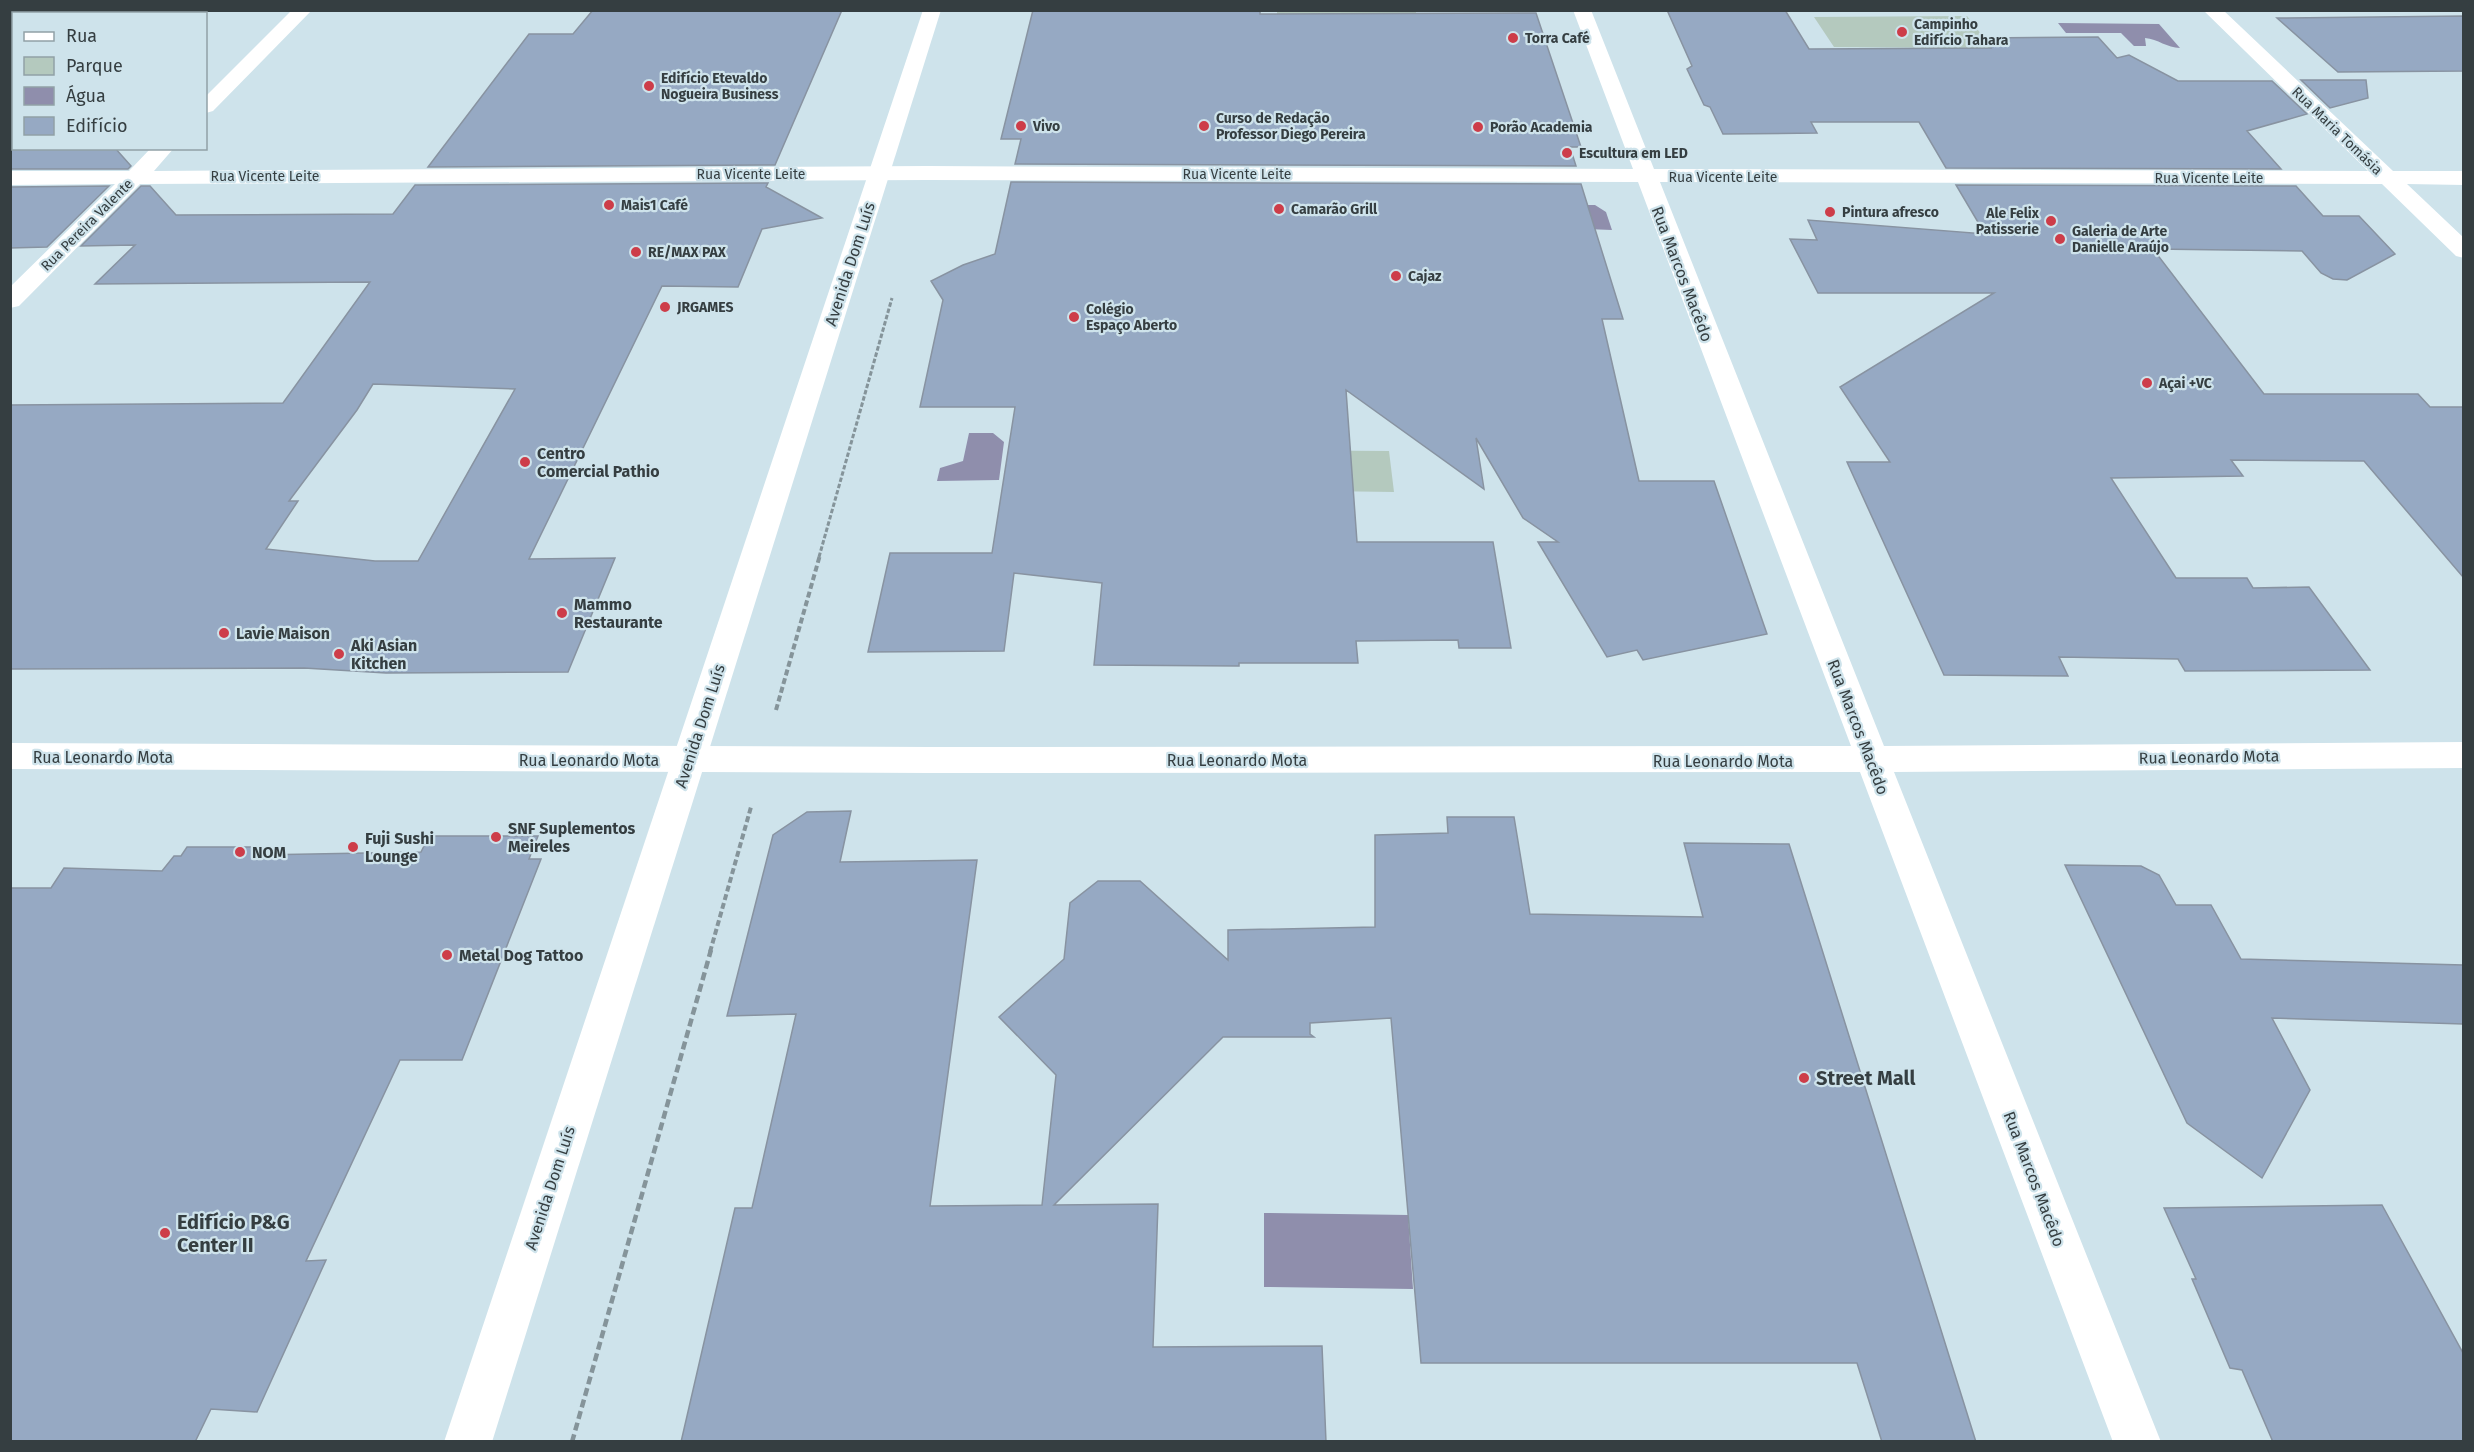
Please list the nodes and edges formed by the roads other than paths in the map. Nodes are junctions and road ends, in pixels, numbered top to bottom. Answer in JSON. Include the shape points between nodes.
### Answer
{"nodes":[{"id":1,"x":303,"y":10,"type":"edge"},
{"id":2,"x":932,"y":10,"type":"edge"},
{"id":3,"x":1581,"y":10,"type":"edge"},
{"id":4,"x":2212,"y":10,"type":"edge"},
{"id":5,"x":207,"y":106,"type":"edge"},
{"id":6,"x":162,"y":150,"type":"edge"},
{"id":7,"x":880,"y":173,"type":"junction"},
{"id":8,"x":1645,"y":176,"type":"junction"},
{"id":9,"x":135,"y":177,"type":"junction"},
{"id":10,"x":10,"y":178,"type":"edge"},
{"id":11,"x":2386,"y":178,"type":"junction"},
{"id":12,"x":2463,"y":178,"type":"edge"},
{"id":13,"x":2463,"y":251,"type":"edge"},
{"id":14,"x":10,"y":301,"type":"edge"},
{"id":15,"x":2463,"y":754,"type":"edge"},
{"id":16,"x":10,"y":756,"type":"edge"},
{"id":17,"x":689,"y":760,"type":"junction"},
{"id":18,"x":1871,"y":760,"type":"junction"},
{"id":19,"x":468,"y":1442,"type":"edge"},
{"id":20,"x":2137,"y":1442,"type":"edge"}],
"edges":[{"from":1,"to":5,"type":"street"},
{"from":2,"to":7,"type":"street","name":"Avenida Dom Luís"},
{"from":3,"to":8,"type":"street","name":"Rua Marcos Macêdo"},
{"from":4,"to":11,"type":"street","name":"Rua Maria Tomásia"},
{"from":6,"to":9,"type":"street","name":"Rua Pereira Valente"},
{"from":7,"to":8,"type":"street","name":"Rua Vicente Leite"},
{"from":7,"to":9,"type":"street","name":"Rua Vicente Leite"},
{"from":7,"to":17,"type":"street","name":"Avenida Dom Luís"},
{"from":8,"to":11,"type":"street","name":"Rua Vicente Leite"},
{"from":8,"to":18,"type":"street","name":"Rua Marcos Macêdo"},
{"from":9,"to":10,"type":"street","name":"Rua Vicente Leite"},
{"from":9,"to":14,"type":"street","name":"Rua Pereira Valente"},
{"from":11,"to":12,"type":"street","name":"Rua Vicente Leite"},
{"from":11,"to":13,"type":"street","name":"Rua Maria Tomásia"},
{"from":15,"to":18,"type":"street","name":"Rua Leonardo Mota"},
{"from":16,"to":17,"type":"street","name":"Rua Leonardo Mota"},
{"from":17,"to":18,"type":"street","name":"Rua Leonardo Mota"},
{"from":17,"to":19,"type":"street","name":"Avenida Dom Luís"},
{"from":18,"to":20,"type":"street","name":"Rua Marcos Macêdo"}]}
